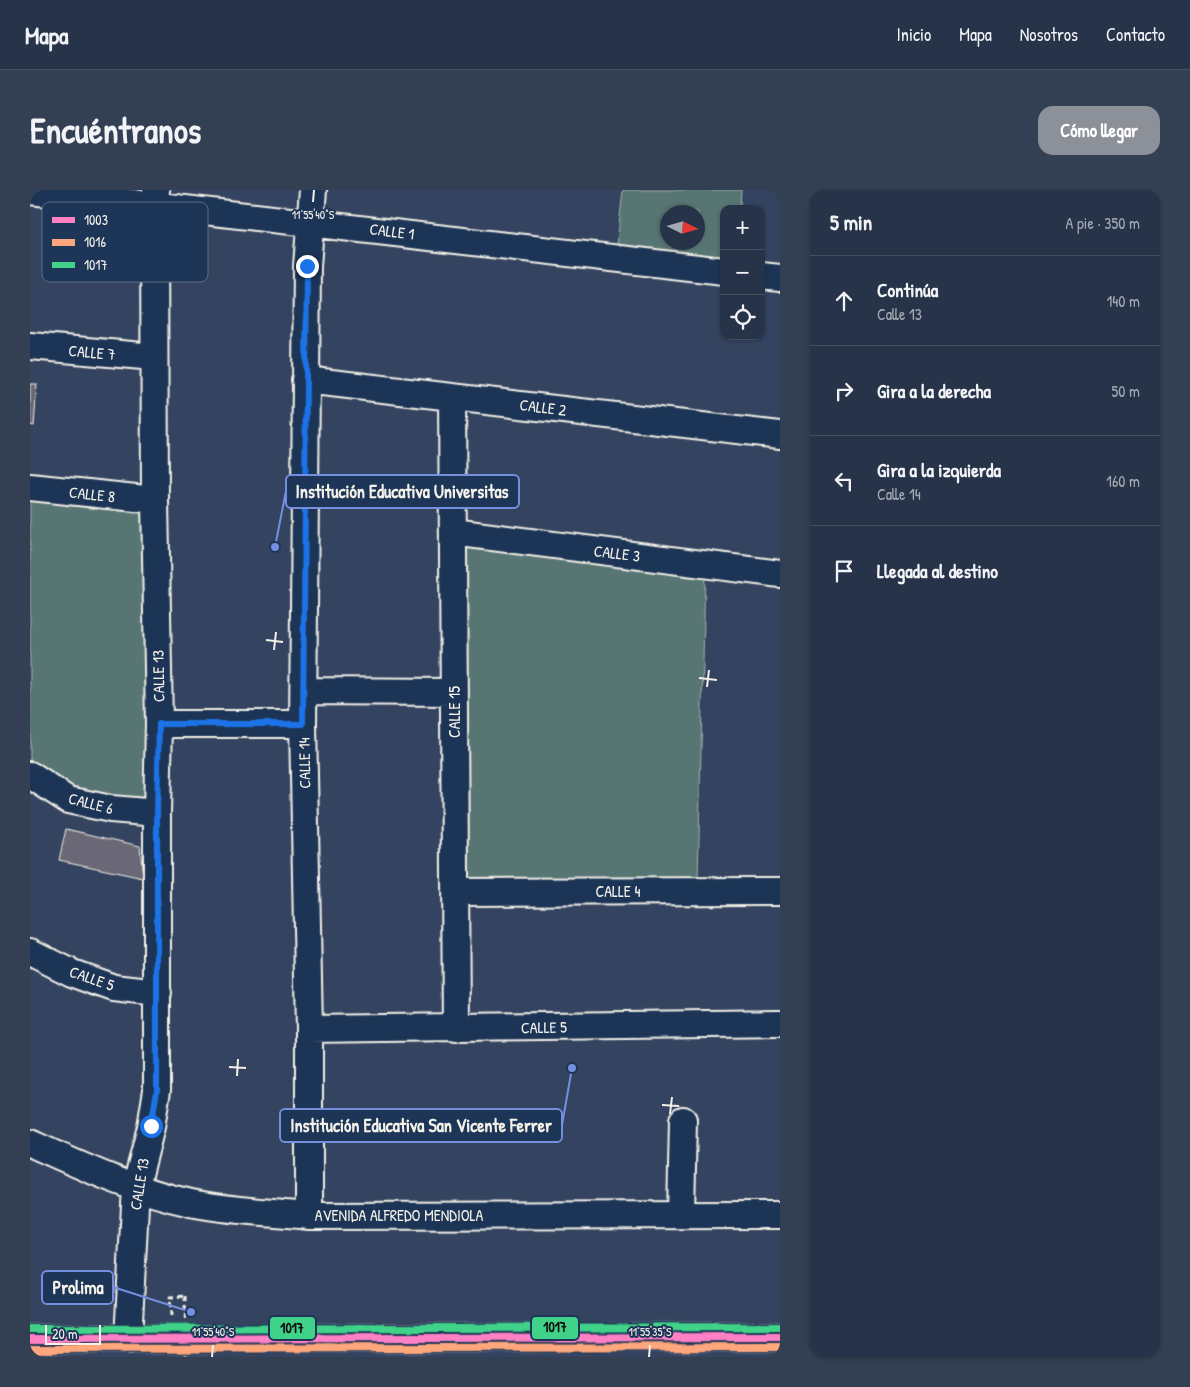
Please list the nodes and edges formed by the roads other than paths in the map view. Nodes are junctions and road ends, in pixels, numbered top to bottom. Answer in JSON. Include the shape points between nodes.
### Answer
{"nodes":[{"id":1,"x":313,"y":190,"type":"edge"},
{"id":2,"x":30,"y":191,"type":"edge"},
{"id":3,"x":155,"y":198,"type":"edge"},
{"id":4,"x":181,"y":202,"type":"edge"},
{"id":5,"x":208,"y":206,"type":"edge"},
{"id":6,"x":309,"y":222,"type":"junction"},
{"id":7,"x":720,"y":270,"type":"edge"},
{"id":8,"x":765,"y":276,"type":"edge"},
{"id":9,"x":780,"y":278,"type":"edge"},
{"id":10,"x":154,"y":282,"type":"edge"},
{"id":11,"x":30,"y":346,"type":"edge"},
{"id":12,"x":154,"y":357,"type":"junction"},
{"id":13,"x":305,"y":380,"type":"junction"},
{"id":14,"x":452,"y":397,"type":"junction"},
{"id":15,"x":780,"y":435,"type":"edge"},
{"id":16,"x":30,"y":487,"type":"edge"},
{"id":17,"x":155,"y":500,"type":"junction"},
{"id":18,"x":453,"y":532,"type":"junction"},
{"id":19,"x":780,"y":574,"type":"edge"},
{"id":20,"x":304,"y":691,"type":"junction"},
{"id":21,"x":454,"y":692,"type":"junction"},
{"id":22,"x":159,"y":724,"type":"junction"},
{"id":23,"x":303,"y":724,"type":"junction"},
{"id":24,"x":30,"y":776,"type":"edge"},
{"id":25,"x":157,"y":814,"type":"junction"},
{"id":26,"x":780,"y":891,"type":"edge"},
{"id":27,"x":455,"y":892,"type":"junction"},
{"id":28,"x":30,"y":952,"type":"edge"},
{"id":29,"x":158,"y":994,"type":"junction"},
{"id":30,"x":780,"y":1024,"type":"edge"},
{"id":31,"x":456,"y":1028,"type":"junction"},
{"id":32,"x":309,"y":1029,"type":"junction"},
{"id":33,"x":683,"y":1120,"type":"dead end"},
{"id":34,"x":30,"y":1143,"type":"edge"},
{"id":35,"x":136,"y":1186,"type":"junction"},
{"id":36,"x":681,"y":1215,"type":"junction"},
{"id":37,"x":780,"y":1215,"type":"edge"},
{"id":38,"x":309,"y":1216,"type":"junction"},
{"id":39,"x":780,"y":1337,"type":"edge"},
{"id":40,"x":30,"y":1340,"type":"edge"},
{"id":41,"x":128,"y":1340,"type":"junction"}],
"edges":[{"from":1,"to":6,"type":"street","name":"CALLE 14"},
{"from":2,"to":3,"type":"street","name":"CALLE 1"},
{"from":3,"to":4,"type":"street","name":"CALLE 1"},
{"from":5,"to":6,"type":"street","name":"CALLE 1"},
{"from":6,"to":7,"type":"street","name":"CALLE 1"},
{"from":6,"to":13,"type":"street","name":"CALLE 14"},
{"from":8,"to":9,"type":"street"},
{"from":10,"to":12,"type":"street","name":"CALLE 13"},
{"from":11,"to":12,"type":"street","name":"CALLE 7"},
{"from":12,"to":17,"type":"street","name":"CALLE 13"},
{"from":13,"to":14,"type":"street","name":"CALLE 2"},
{"from":13,"to":20,"type":"street","name":"CALLE 14"},
{"from":14,"to":15,"type":"street","name":"CALLE 2"},
{"from":14,"to":18,"type":"street","name":"CALLE 15"},
{"from":16,"to":17,"type":"street","name":"CALLE 8"},
{"from":17,"to":22,"type":"street","name":"CALLE 13"},
{"from":18,"to":19,"type":"street","name":"CALLE 3"},
{"from":18,"to":21,"type":"street","name":"CALLE 15"},
{"from":20,"to":21,"type":"street"},
{"from":20,"to":23,"type":"street","name":"CALLE 14"},
{"from":21,"to":27,"type":"street","name":"CALLE 15"},
{"from":22,"to":23,"type":"street"},
{"from":22,"to":25,"type":"street","name":"CALLE 13"},
{"from":23,"to":32,"type":"street","name":"CALLE 14"},
{"from":24,"to":25,"type":"street","name":"CALLE 6","via":[[68,800],[111,810]]},
{"from":25,"to":29,"type":"street","name":"CALLE 13"},
{"from":26,"to":27,"type":"street","name":"CALLE 4"},
{"from":27,"to":31,"type":"street","name":"CALLE 15"},
{"from":28,"to":29,"type":"street","name":"CALLE 5","via":[[72,973],[114,988]]},
{"from":29,"to":35,"type":"street","name":"CALLE 13","via":[[157,1090]]},
{"from":30,"to":31,"type":"street","name":"CALLE 5"},
{"from":31,"to":32,"type":"street","name":"CALLE 5"},
{"from":32,"to":38,"type":"street","name":"CALLE 14"},
{"from":33,"to":36,"type":"street"},
{"from":34,"to":35,"type":"street","name":"AVENIDA ALFREDO MENDIOLA"},
{"from":35,"to":38,"type":"street","name":"AVENIDA ALFREDO MENDIOLA","via":[[191,1203]]},
{"from":35,"to":41,"type":"street","name":"CALLE 13"},
{"from":36,"to":37,"type":"street","name":"AVENIDA ALFREDO MENDIOLA"},
{"from":36,"to":38,"type":"street","name":"AVENIDA ALFREDO MENDIOLA"},
{"from":39,"to":41,"type":"highway"},
{"from":40,"to":41,"type":"highway"}]}
